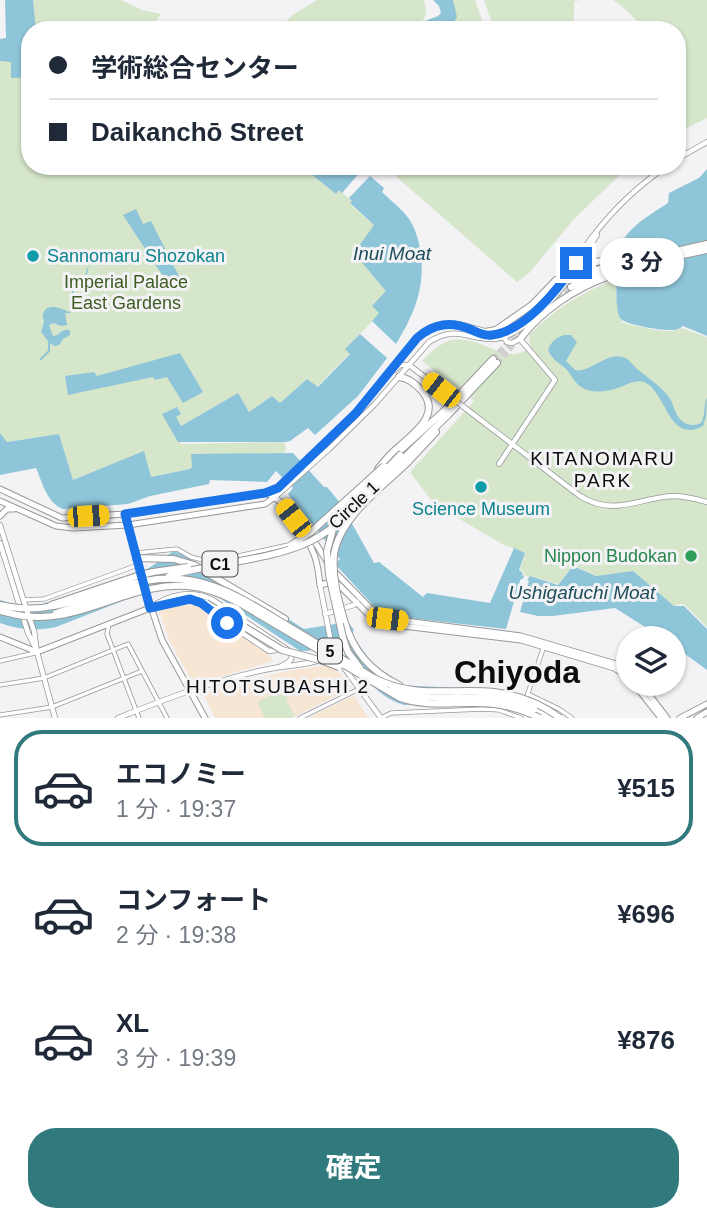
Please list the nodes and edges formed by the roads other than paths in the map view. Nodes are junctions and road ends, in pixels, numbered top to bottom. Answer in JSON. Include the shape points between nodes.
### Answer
{"nodes":[{"id":1,"x":707,"y":142,"type":"edge"},
{"id":2,"x":686,"y":154,"type":"edge"},
{"id":3,"x":655,"y":175,"type":"edge"},
{"id":4,"x":707,"y":244,"type":"edge"},
{"id":5,"x":707,"y":250,"type":"edge"},
{"id":6,"x":589,"y":264,"type":"tunnel mouth"},
{"id":7,"x":607,"y":269,"type":"junction"},
{"id":8,"x":583,"y":274,"type":"tunnel mouth"},
{"id":9,"x":556,"y":280,"type":"tunnel mouth"},
{"id":10,"x":571,"y":287,"type":"tunnel mouth"},
{"id":11,"x":459,"y":325,"type":"joint"},
{"id":12,"x":504,"y":331,"type":"junction"},
{"id":13,"x":520,"y":339,"type":"junction"},
{"id":14,"x":409,"y":365,"type":"junction"},
{"id":15,"x":399,"y":377,"type":"junction"},
{"id":16,"x":381,"y":383,"type":"junction"},
{"id":17,"x":356,"y":413,"type":"junction"},
{"id":18,"x":365,"y":415,"type":"junction"},
{"id":19,"x":512,"y":444,"type":"junction"},
{"id":20,"x":401,"y":456,"type":"junction"},
{"id":21,"x":499,"y":464,"type":"dead end"},
{"id":22,"x":306,"y":465,"type":"junction"},
{"id":23,"x":283,"y":488,"type":"junction"},
{"id":24,"x":0,"y":489,"type":"edge"},
{"id":25,"x":265,"y":493,"type":"junction"},
{"id":26,"x":275,"y":497,"type":"junction"},
{"id":27,"x":0,"y":501,"type":"edge"},
{"id":28,"x":707,"y":502,"type":"edge"},
{"id":29,"x":23,"y":512,"type":"junction"},
{"id":30,"x":125,"y":514,"type":"junction"},
{"id":31,"x":0,"y":516,"type":"edge"},
{"id":32,"x":0,"y":524,"type":"edge"},
{"id":33,"x":128,"y":524,"type":"junction"},
{"id":34,"x":309,"y":538,"type":"junction"},
{"id":35,"x":0,"y":542,"type":"edge"},
{"id":36,"x":137,"y":562,"type":"junction"},
{"id":37,"x":320,"y":585,"type":"junction"},
{"id":38,"x":190,"y":599,"type":"junction"},
{"id":39,"x":357,"y":602,"type":"junction"},
{"id":40,"x":23,"y":603,"type":"junction"},
{"id":41,"x":0,"y":605,"type":"edge"},
{"id":42,"x":150,"y":608,"type":"junction"},
{"id":43,"x":10,"y":610,"type":"junction"},
{"id":44,"x":0,"y":611,"type":"edge"},
{"id":45,"x":325,"y":614,"type":"junction"},
{"id":46,"x":109,"y":624,"type":"junction"},
{"id":47,"x":0,"y":637,"type":"edge"},
{"id":48,"x":278,"y":643,"type":"junction"},
{"id":49,"x":544,"y":644,"type":"junction"},
{"id":50,"x":113,"y":650,"type":"junction"},
{"id":51,"x":37,"y":652,"type":"junction"},
{"id":52,"x":290,"y":652,"type":"junction"},
{"id":53,"x":333,"y":652,"type":"junction"},
{"id":54,"x":0,"y":661,"type":"edge"},
{"id":55,"x":314,"y":662,"type":"junction"},
{"id":56,"x":351,"y":664,"type":"junction"},
{"id":57,"x":616,"y":664,"type":"edge"},
{"id":58,"x":275,"y":668,"type":"junction"},
{"id":59,"x":616,"y":669,"type":"edge"},
{"id":60,"x":142,"y":671,"type":"junction"},
{"id":61,"x":360,"y":676,"type":"junction"},
{"id":62,"x":44,"y":678,"type":"junction"},
{"id":63,"x":124,"y":678,"type":"junction"},
{"id":64,"x":0,"y":685,"type":"edge"},
{"id":65,"x":359,"y":689,"type":"junction"},
{"id":66,"x":189,"y":690,"type":"junction"},
{"id":67,"x":452,"y":692,"type":"junction"},
{"id":68,"x":527,"y":695,"type":"junction"},
{"id":69,"x":644,"y":696,"type":"edge"},
{"id":70,"x":650,"y":696,"type":"edge"},
{"id":71,"x":158,"y":702,"type":"junction"},
{"id":72,"x":707,"y":704,"type":"edge"},
{"id":73,"x":52,"y":707,"type":"junction"},
{"id":74,"x":473,"y":709,"type":"junction"},
{"id":75,"x":136,"y":711,"type":"junction"},
{"id":76,"x":707,"y":712,"type":"edge"},
{"id":77,"x":0,"y":715,"type":"edge"},
{"id":78,"x":520,"y":716,"type":"edge"},
{"id":79,"x":54,"y":718,"type":"edge"},
{"id":80,"x":118,"y":718,"type":"edge"},
{"id":81,"x":139,"y":718,"type":"edge"},
{"id":82,"x":167,"y":718,"type":"edge"},
{"id":83,"x":205,"y":718,"type":"edge"},
{"id":84,"x":300,"y":718,"type":"edge"},
{"id":85,"x":381,"y":718,"type":"edge"},
{"id":86,"x":476,"y":718,"type":"edge"},
{"id":87,"x":540,"y":718,"type":"edge"},
{"id":88,"x":550,"y":718,"type":"edge"},
{"id":89,"x":560,"y":718,"type":"edge"},
{"id":90,"x":572,"y":718,"type":"edge"},
{"id":91,"x":661,"y":718,"type":"edge"},
{"id":92,"x":667,"y":718,"type":"edge"},
{"id":93,"x":680,"y":718,"type":"edge"},
{"id":94,"x":697,"y":718,"type":"edge"}],
"edges":[{"from":1,"to":2,"type":"street"},
{"from":3,"to":12,"type":"street","via":[[592,237],[531,316]]},
{"from":4,"to":7,"type":"highway","via":[[639,254]]},
{"from":5,"to":7,"type":"highway"},
{"from":6,"to":7,"type":"highway"},
{"from":7,"to":8,"type":"highway"},
{"from":7,"to":10,"type":"highway"},
{"from":7,"to":13,"type":"highway","via":[[540,317]]},
{"from":9,"to":12,"type":"highway"},
{"from":11,"to":12,"type":"highway"},
{"from":11,"to":16,"type":"street","via":[[439,325],[426,331]]},
{"from":12,"to":13,"type":"street","via":[[507,341]]},
{"from":12,"to":14,"type":"street","via":[[492,339],[446,334],[429,342]]},
{"from":13,"to":19,"type":"street","via":[[555,380]]},
{"from":14,"to":15,"type":"street"},
{"from":14,"to":16,"type":"street","via":[[400,365]]},
{"from":14,"to":19,"type":"street","bridge":true},
{"from":15,"to":18,"type":"street"},
{"from":15,"to":20,"type":"highway","via":[[409,379],[421,391],[429,410]]},
{"from":16,"to":17,"type":"street"},
{"from":17,"to":18,"type":"street"},
{"from":17,"to":22,"type":"street"},
{"from":18,"to":22,"type":"street"},
{"from":19,"to":21,"type":"street"},
{"from":19,"to":28,"type":"street","via":[[580,496],[599,505],[613,507],[674,496]]},
{"from":20,"to":20,"type":"highway","number":"5","via":[[432,437],[495,361],[445,410]]},
{"from":20,"to":43,"type":"highway","name":"Circle 1","number":"C1","bridge":true,"via":[[306,536],[281,549],[145,573],[41,607]]},
{"from":20,"to":43,"type":"highway","name":"Circle 1","number":"C1","bridge":true,"via":[[341,520],[299,546],[193,569],[57,613],[33,616]]},
{"from":20,"to":67,"type":"highway","number":"5","bridge":true,"via":[[338,540],[334,555],[337,590],[349,637],[380,675],[421,691]]},
{"from":20,"to":88,"type":"highway","number":"5","bridge":true,"via":[[341,515],[329,541],[328,575],[348,652],[372,679],[402,694],[507,700]]},
{"from":22,"to":23,"type":"street"},
{"from":23,"to":25,"type":"street"},
{"from":23,"to":26,"type":"street"},
{"from":24,"to":30,"type":"main road","via":[[62,518]]},
{"from":25,"to":26,"type":"main road"},
{"from":25,"to":30,"type":"main road"},
{"from":26,"to":33,"type":"main road","via":[[265,504]]},
{"from":26,"to":34,"type":"main road"},
{"from":27,"to":29,"type":"main road"},
{"from":29,"to":31,"type":"main road","via":[[9,508]]},
{"from":29,"to":33,"type":"main road","via":[[65,528]]},
{"from":30,"to":33,"type":"main road"},
{"from":32,"to":40,"type":"street"},
{"from":33,"to":36,"type":"main road"},
{"from":34,"to":36,"type":"street","via":[[211,562],[177,549]]},
{"from":34,"to":37,"type":"main road"},
{"from":34,"to":49,"type":"main road","via":[[340,578],[380,617],[510,634]]},
{"from":35,"to":40,"type":"street"},
{"from":36,"to":40,"type":"street"},
{"from":36,"to":42,"type":"main road","bridge":true},
{"from":36,"to":56,"type":"highway","bridge":true,"via":[[147,557],[182,560],[209,572]]},
{"from":37,"to":39,"type":"main road","via":[[338,584]]},
{"from":37,"to":45,"type":"street"},
{"from":38,"to":42,"type":"street"},
{"from":38,"to":48,"type":"street","via":[[269,651],[276,650]]},
{"from":38,"to":61,"type":"highway","bridge":true,"via":[[206,603],[276,647]]},
{"from":39,"to":45,"type":"street"},
{"from":39,"to":49,"type":"main road","via":[[382,623]]},
{"from":40,"to":51,"type":"street","bridge":true},
{"from":41,"to":43,"type":"highway","number":"C1"},
{"from":42,"to":46,"type":"main road"},
{"from":42,"to":48,"type":"street","via":[[181,594],[203,595]]},
{"from":42,"to":66,"type":"main road"},
{"from":43,"to":44,"type":"highway","number":"C1","bridge":true},
{"from":43,"to":56,"type":"highway","number":"5","bridge":true,"via":[[54,608],[151,580],[196,581],[241,598]]},
{"from":43,"to":61,"type":"highway","number":"5","bridge":true,"via":[[33,618],[55,617],[151,589],[196,587],[241,604]]},
{"from":45,"to":53,"type":"street"},
{"from":46,"to":50,"type":"street"},
{"from":46,"to":51,"type":"main road"},
{"from":47,"to":51,"type":"main road"},
{"from":48,"to":52,"type":"street"},
{"from":49,"to":57,"type":"main road"},
{"from":49,"to":59,"type":"main road"},
{"from":49,"to":68,"type":"street"},
{"from":50,"to":60,"type":"street","via":[[128,644]]},
{"from":50,"to":62,"type":"street"},
{"from":50,"to":63,"type":"street"},
{"from":51,"to":54,"type":"street"},
{"from":51,"to":62,"type":"street"},
{"from":52,"to":55,"type":"street"},
{"from":52,"to":58,"type":"street","via":[[290,661]]},
{"from":53,"to":55,"type":"street"},
{"from":53,"to":65,"type":"street"},
{"from":55,"to":58,"type":"street"},
{"from":56,"to":67,"type":"highway","number":"5","bridge":true,"via":[[401,689]]},
{"from":58,"to":66,"type":"street"},
{"from":60,"to":63,"type":"street"},
{"from":60,"to":71,"type":"street"},
{"from":61,"to":87,"type":"highway","number":"5","bridge":true,"via":[[406,701],[498,704]]},
{"from":62,"to":64,"type":"street"},
{"from":62,"to":73,"type":"street"},
{"from":63,"to":73,"type":"street"},
{"from":63,"to":75,"type":"street"},
{"from":65,"to":84,"type":"street"},
{"from":65,"to":85,"type":"street"},
{"from":66,"to":71,"type":"street"},
{"from":66,"to":83,"type":"main road"},
{"from":67,"to":89,"type":"highway","number":"5","bridge":true,"via":[[508,694]]},
{"from":68,"to":78,"type":"street","bridge":true},
{"from":68,"to":90,"type":"street"},
{"from":69,"to":91,"type":"main road"},
{"from":70,"to":92,"type":"main road"},
{"from":71,"to":75,"type":"street"},
{"from":71,"to":82,"type":"street"},
{"from":72,"to":93,"type":"main road"},
{"from":73,"to":77,"type":"street"},
{"from":73,"to":79,"type":"street"},
{"from":74,"to":78,"type":"street"},
{"from":74,"to":85,"type":"street","via":[[391,713]]},
{"from":74,"to":86,"type":"street"},
{"from":75,"to":80,"type":"street"},
{"from":75,"to":81,"type":"street"},
{"from":76,"to":94,"type":"main road"}]}
